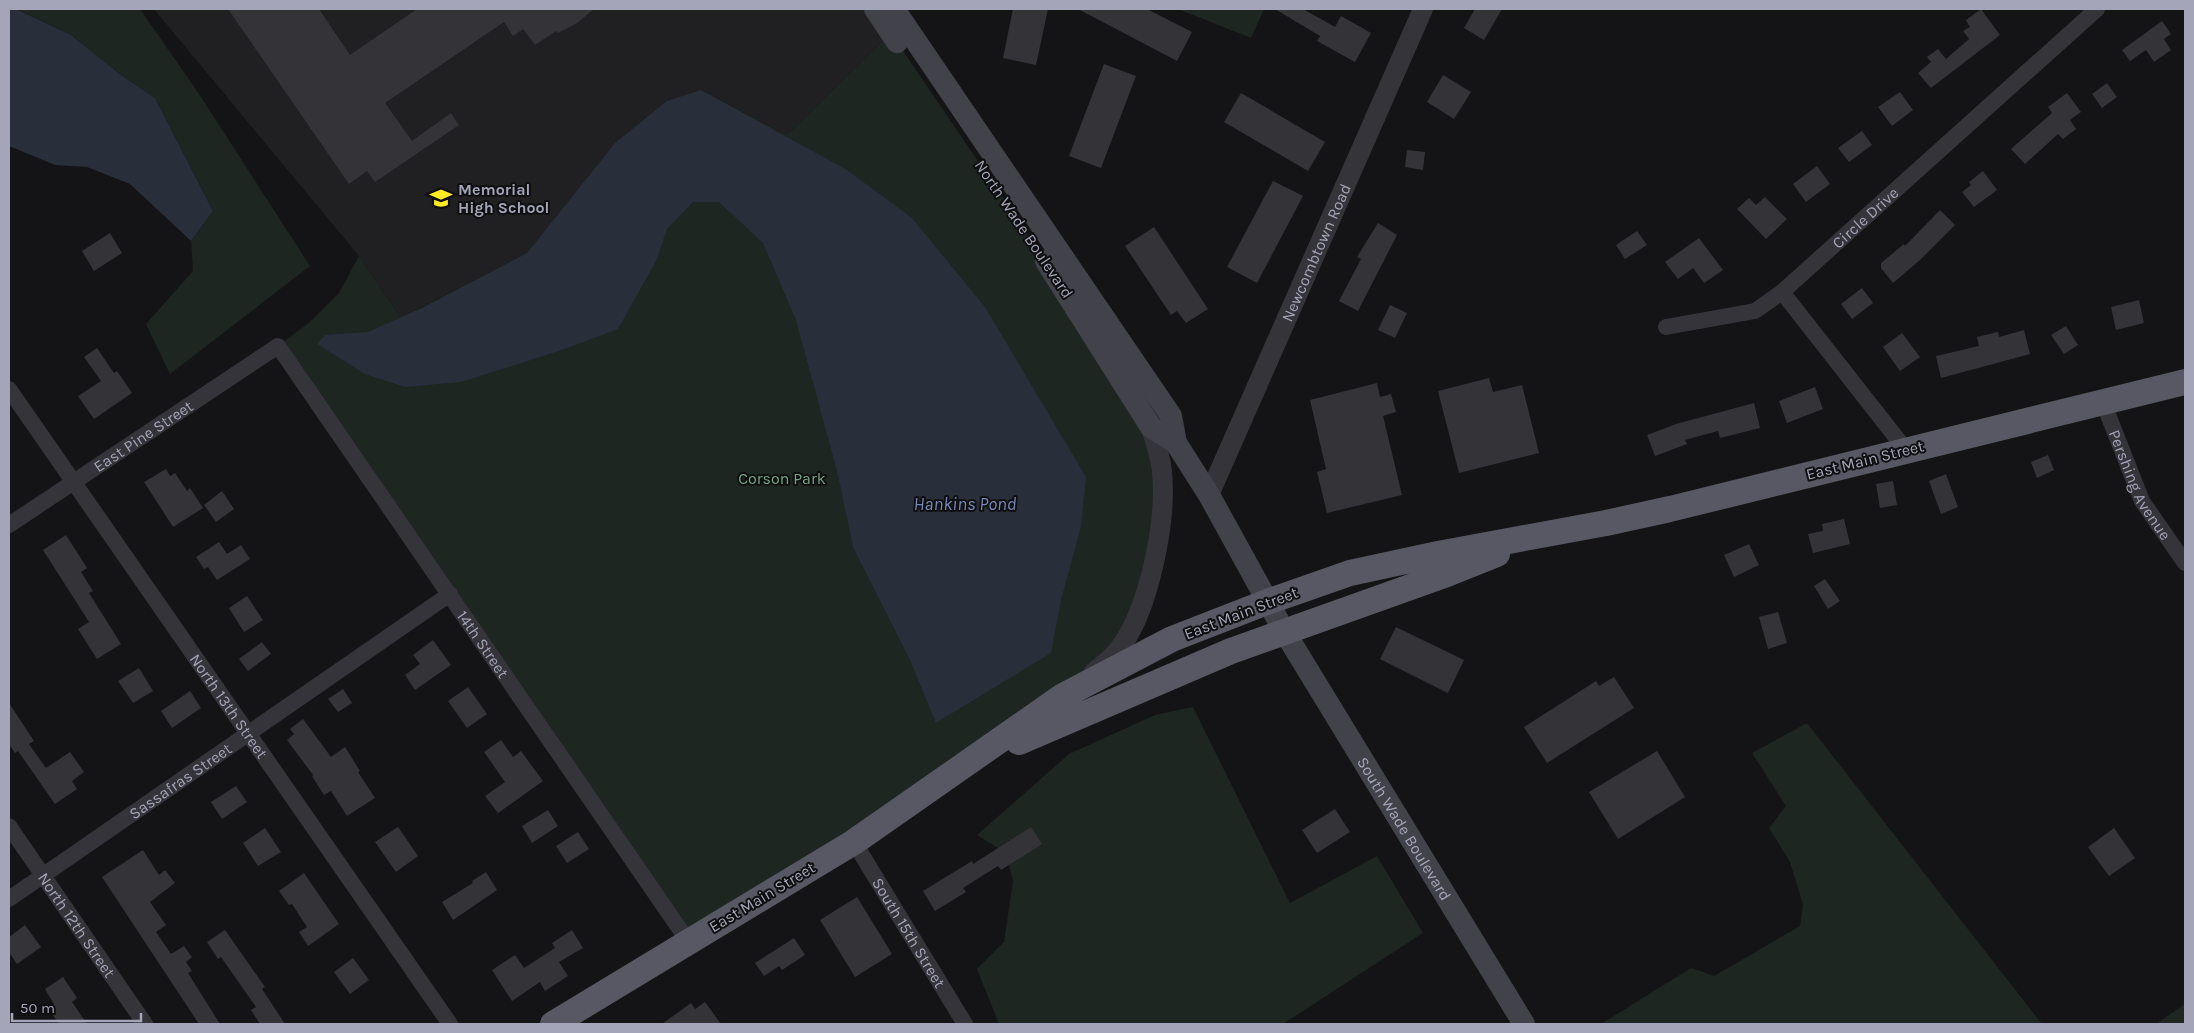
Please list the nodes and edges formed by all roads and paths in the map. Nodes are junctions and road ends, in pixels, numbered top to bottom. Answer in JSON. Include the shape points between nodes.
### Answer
{"nodes":[{"id":1,"x":875,"y":9,"type":"edge"},
{"id":2,"x":894,"y":9,"type":"edge"},
{"id":3,"x":1423,"y":9,"type":"edge"},
{"id":4,"x":2097,"y":9,"type":"edge"},
{"id":5,"x":1782,"y":292,"type":"junction"},
{"id":6,"x":1666,"y":327,"type":"dead end"},
{"id":7,"x":278,"y":346,"type":"joint"},
{"id":8,"x":2185,"y":382,"type":"edge"},
{"id":9,"x":9,"y":389,"type":"edge"},
{"id":10,"x":2103,"y":402,"type":"junction"},
{"id":11,"x":1152,"y":427,"type":"junction"},
{"id":12,"x":1176,"y":443,"type":"junction"},
{"id":13,"x":1906,"y":450,"type":"junction"},
{"id":14,"x":72,"y":481,"type":"junction"},
{"id":15,"x":1209,"y":495,"type":"junction"},
{"id":16,"x":9,"y":525,"type":"edge"},
{"id":17,"x":1545,"y":535,"type":"junction"},
{"id":18,"x":2185,"y":563,"type":"edge"},
{"id":19,"x":450,"y":594,"type":"junction"},
{"id":20,"x":1267,"y":602,"type":"junction"},
{"id":21,"x":1284,"y":632,"type":"junction"},
{"id":22,"x":1063,"y":696,"type":"junction"},
{"id":23,"x":248,"y":733,"type":"junction"},
{"id":24,"x":968,"y":764,"type":"junction"},
{"id":25,"x":9,"y":826,"type":"edge"},
{"id":26,"x":854,"y":842,"type":"junction"},
{"id":27,"x":43,"y":876,"type":"junction"},
{"id":28,"x":9,"y":900,"type":"edge"},
{"id":29,"x":688,"y":941,"type":"junction"},
{"id":30,"x":145,"y":1024,"type":"edge"},
{"id":31,"x":450,"y":1024,"type":"edge"},
{"id":32,"x":553,"y":1024,"type":"edge"},
{"id":33,"x":966,"y":1024,"type":"edge"},
{"id":34,"x":1524,"y":1024,"type":"edge"}],
"edges":[{"from":1,"to":11,"type":"main road","name":"North Wade Boulevard","via":[[1060,282]]},
{"from":2,"to":12,"type":"main road","name":"North Wade Boulevard","via":[[1171,416]]},
{"from":3,"to":15,"type":"street","name":"Newcombtown Road"},
{"from":4,"to":5,"type":"street","name":"Circle Drive"},
{"from":5,"to":6,"type":"street","name":"Circle Drive","via":[[1755,311]]},
{"from":5,"to":13,"type":"street"},
{"from":7,"to":14,"type":"street","name":"East Pine Street"},
{"from":7,"to":19,"type":"street","name":"14th Street"},
{"from":8,"to":10,"type":"highway","name":"East Main Street"},
{"from":9,"to":14,"type":"street","name":"North 13th Street"},
{"from":10,"to":13,"type":"highway","name":"East Main Street"},
{"from":10,"to":18,"type":"street","name":"Pershing Avenue","via":[[2142,501]]},
{"from":11,"to":12,"type":"main road","name":"North Wade Boulevard"},
{"from":11,"to":22,"type":"street","via":[[1162,470],[1163,497],[1148,589],[1133,628],[1119,650]]},
{"from":12,"to":15,"type":"main road","name":"North Wade Boulevard"},
{"from":13,"to":17,"type":"highway","name":"East Main Street","via":[[1670,509]]},
{"from":14,"to":16,"type":"street","name":"East Pine Street"},
{"from":14,"to":23,"type":"street","name":"North 13th Street"},
{"from":15,"to":20,"type":"main road","name":"North Wade Boulevard"},
{"from":17,"to":20,"type":"highway","name":"East Main Street","via":[[1350,574]]},
{"from":17,"to":21,"type":"highway","name":"East Main Street","via":[[1448,574]]},
{"from":19,"to":23,"type":"street","name":"Sassafras Street"},
{"from":19,"to":29,"type":"street","name":"14th Street"},
{"from":20,"to":21,"type":"main road","name":"North Wade Boulevard"},
{"from":20,"to":22,"type":"highway","name":"East Main Street","via":[[1172,639]]},
{"from":21,"to":24,"type":"highway","name":"East Main Street","via":[[1140,689]]},
{"from":21,"to":34,"type":"main road","name":"South Wade Boulevard"},
{"from":22,"to":24,"type":"highway","name":"East Main Street"},
{"from":23,"to":27,"type":"street","name":"Sassafras Street"},
{"from":23,"to":31,"type":"street","name":"North 13th Street"},
{"from":24,"to":26,"type":"highway","name":"East Main Street"},
{"from":25,"to":27,"type":"street","name":"North 12th Street"},
{"from":26,"to":29,"type":"highway","name":"East Main Street"},
{"from":26,"to":33,"type":"street","name":"South 15th Street"},
{"from":27,"to":28,"type":"street","name":"Sassafras Street"},
{"from":27,"to":30,"type":"street","name":"North 12th Street"},
{"from":29,"to":32,"type":"highway","name":"East Main Street"}]}
